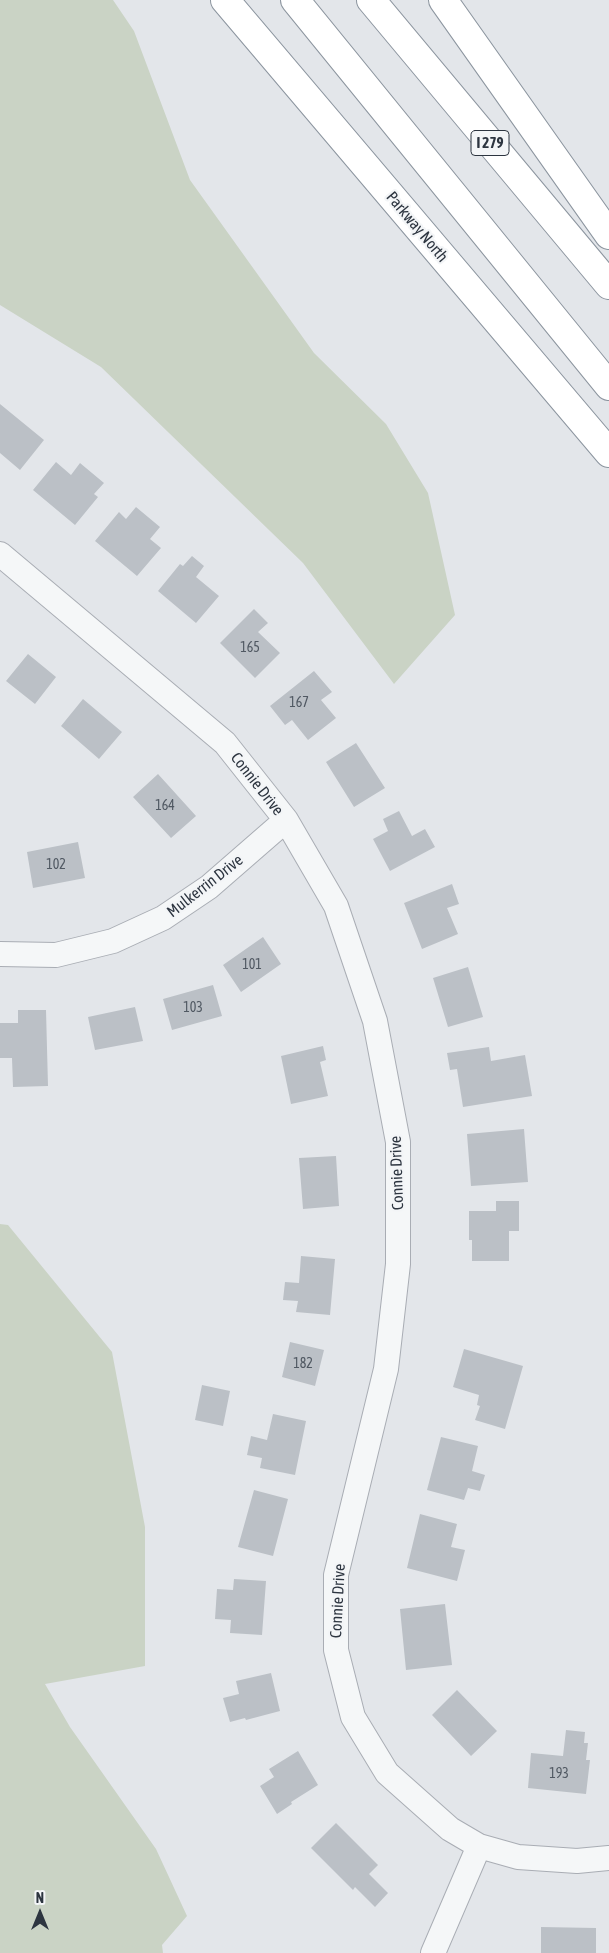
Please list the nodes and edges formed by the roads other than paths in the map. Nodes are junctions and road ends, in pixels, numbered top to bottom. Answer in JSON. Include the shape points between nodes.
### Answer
{"nodes":[{"id":1,"x":203,"y":0,"type":"edge"},
{"id":2,"x":225,"y":0,"type":"edge"},
{"id":3,"x":284,"y":0,"type":"edge"},
{"id":4,"x":296,"y":0,"type":"edge"},
{"id":5,"x":370,"y":0,"type":"edge"},
{"id":6,"x":443,"y":0,"type":"edge"},
{"id":7,"x":381,"y":184,"type":"junction"},
{"id":8,"x":609,"y":234,"type":"edge"},
{"id":9,"x":609,"y":285,"type":"edge"},
{"id":10,"x":568,"y":336,"type":"junction"},
{"id":11,"x":609,"y":386,"type":"edge"},
{"id":12,"x":609,"y":453,"type":"edge"},
{"id":13,"x":0,"y":554,"type":"edge"},
{"id":14,"x":286,"y":820,"type":"junction"},
{"id":15,"x":0,"y":954,"type":"edge"},
{"id":16,"x":479,"y":1846,"type":"junction"},
{"id":17,"x":609,"y":1858,"type":"edge"},
{"id":18,"x":434,"y":1953,"type":"edge"}],
"edges":[{"from":1,"to":7,"type":"highway"},
{"from":2,"to":7,"type":"highway","name":"Parkway North"},
{"from":3,"to":10,"type":"highway"},
{"from":4,"to":10,"type":"highway"},
{"from":5,"to":9,"type":"highway","number":"I 279"},
{"from":6,"to":8,"type":"highway"},
{"from":7,"to":12,"type":"highway","name":"Parkway North"},
{"from":10,"to":11,"type":"highway"},
{"from":13,"to":14,"type":"street","name":"Connie Drive","via":[[225,744]]},
{"from":14,"to":15,"type":"street","name":"Mulkerrin Drive","via":[[209,887],[163,918],[113,941],[56,955]]},
{"from":14,"to":16,"type":"street","name":"Connie Drive","via":[[336,906],[374,1021],[398,1142],[398,1264],[386,1369],[336,1575],[336,1650],[353,1717],[387,1773],[450,1829]]},
{"from":16,"to":17,"type":"street","name":"Connie Drive","via":[[518,1857],[578,1861]]},
{"from":16,"to":18,"type":"street"}]}
